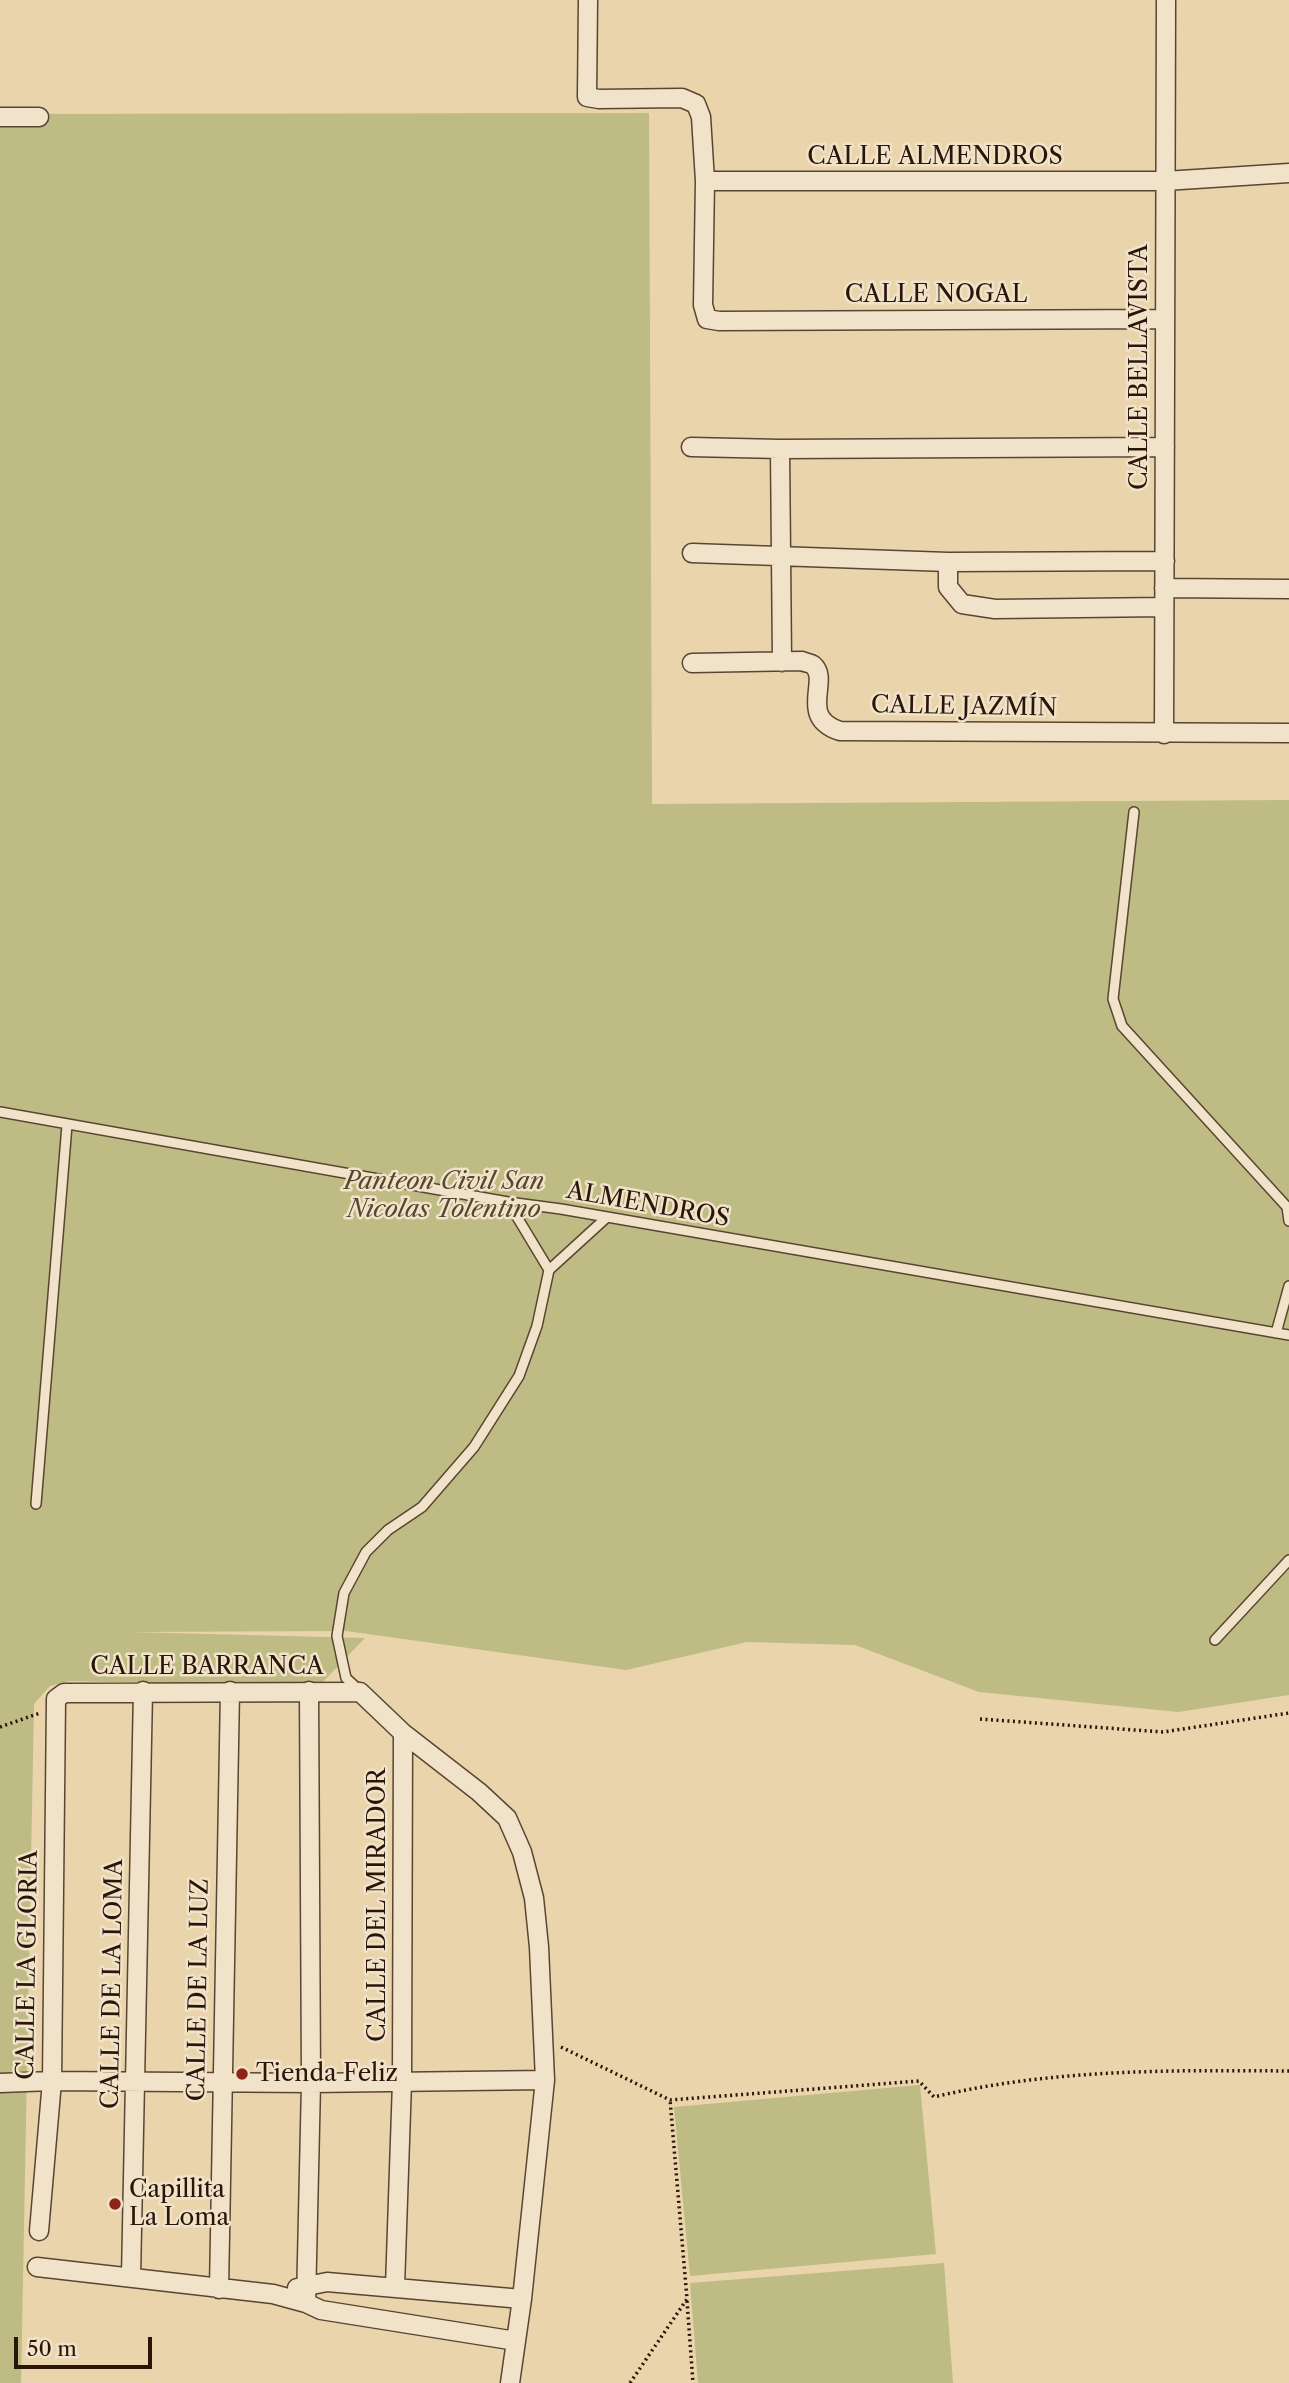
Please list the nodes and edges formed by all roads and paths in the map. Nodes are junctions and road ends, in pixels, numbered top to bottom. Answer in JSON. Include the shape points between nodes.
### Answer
{"nodes":[{"id":1,"x":588,"y":0,"type":"edge"},
{"id":2,"x":1166,"y":0,"type":"edge"},
{"id":3,"x":0,"y":117,"type":"edge"},
{"id":4,"x":39,"y":117,"type":"dead end"},
{"id":5,"x":1289,"y":173,"type":"edge"},
{"id":6,"x":705,"y":181,"type":"junction"},
{"id":7,"x":1165,"y":181,"type":"junction"},
{"id":8,"x":1165,"y":319,"type":"junction"},
{"id":9,"x":691,"y":447,"type":"dead end"},
{"id":10,"x":1165,"y":447,"type":"junction"},
{"id":11,"x":780,"y":449,"type":"junction"},
{"id":12,"x":692,"y":553,"type":"dead end"},
{"id":13,"x":781,"y":556,"type":"junction"},
{"id":14,"x":1164,"y":561,"type":"junction"},
{"id":15,"x":947,"y":562,"type":"junction"},
{"id":16,"x":1164,"y":588,"type":"junction"},
{"id":17,"x":1289,"y":589,"type":"edge"},
{"id":18,"x":1164,"y":607,"type":"junction"},
{"id":19,"x":782,"y":662,"type":"junction"},
{"id":20,"x":692,"y":663,"type":"dead end"},
{"id":21,"x":1289,"y":733,"type":"edge"},
{"id":22,"x":1164,"y":734,"type":"junction"},
{"id":23,"x":1134,"y":812,"type":"dead end"},
{"id":24,"x":0,"y":1112,"type":"edge"},
{"id":25,"x":67,"y":1125,"type":"junction"},
{"id":26,"x":508,"y":1202,"type":"junction"},
{"id":27,"x":606,"y":1218,"type":"junction"},
{"id":28,"x":1289,"y":1221,"type":"edge"},
{"id":29,"x":549,"y":1270,"type":"junction"},
{"id":30,"x":1289,"y":1286,"type":"edge"},
{"id":31,"x":1276,"y":1333,"type":"junction"},
{"id":32,"x":1289,"y":1335,"type":"edge"},
{"id":33,"x":36,"y":1504,"type":"dead end"},
{"id":34,"x":1289,"y":1560,"type":"edge"},
{"id":35,"x":1214,"y":1640,"type":"dead end"},
{"id":36,"x":143,"y":1691,"type":"junction"},
{"id":37,"x":230,"y":1691,"type":"junction"},
{"id":38,"x":309,"y":1691,"type":"junction"},
{"id":39,"x":360,"y":1692,"type":"junction"},
{"id":40,"x":56,"y":1701,"type":"junction"},
{"id":41,"x":1289,"y":1713,"type":"edge"},
{"id":42,"x":979,"y":1719,"type":"dead end"},
{"id":43,"x":0,"y":1727,"type":"edge"},
{"id":44,"x":403,"y":1733,"type":"junction"},
{"id":45,"x":544,"y":2038,"type":"junction"},
{"id":46,"x":1289,"y":2071,"type":"edge"},
{"id":47,"x":545,"y":2080,"type":"junction"},
{"id":48,"x":52,"y":2081,"type":"junction"},
{"id":49,"x":402,"y":2082,"type":"junction"},
{"id":50,"x":0,"y":2083,"type":"edge"},
{"id":51,"x":135,"y":2083,"type":"junction"},
{"id":52,"x":312,"y":2083,"type":"junction"},
{"id":53,"x":222,"y":2084,"type":"junction"},
{"id":54,"x":670,"y":2101,"type":"junction"},
{"id":55,"x":39,"y":2231,"type":"dead end"},
{"id":56,"x":37,"y":2267,"type":"dead end"},
{"id":57,"x":131,"y":2277,"type":"junction"},
{"id":58,"x":394,"y":2287,"type":"junction"},
{"id":59,"x":219,"y":2289,"type":"junction"},
{"id":60,"x":307,"y":2294,"type":"junction"},
{"id":61,"x":522,"y":2299,"type":"junction"},
{"id":62,"x":687,"y":2299,"type":"junction"},
{"id":63,"x":516,"y":2341,"type":"junction"},
{"id":64,"x":510,"y":2383,"type":"edge"},
{"id":65,"x":630,"y":2383,"type":"edge"},
{"id":66,"x":693,"y":2383,"type":"edge"}],
"edges":[{"from":1,"to":6,"type":"street","via":[[587,97],[682,98],[696,104]]},
{"from":2,"to":7,"type":"street","name":"CALLE BELLAVISTA"},
{"from":3,"to":4,"type":"street"},
{"from":5,"to":7,"type":"street","name":"CALLE ALMENDROS"},
{"from":6,"to":7,"type":"street","name":"CALLE ALMENDROS"},
{"from":6,"to":8,"type":"street","name":"CALLE NOGAL","via":[[706,318]]},
{"from":7,"to":8,"type":"street","name":"CALLE BELLAVISTA"},
{"from":8,"to":10,"type":"street","name":"CALLE BELLAVISTA"},
{"from":9,"to":11,"type":"street"},
{"from":10,"to":11,"type":"street"},
{"from":10,"to":14,"type":"street","name":"CALLE BELLAVISTA"},
{"from":11,"to":13,"type":"street"},
{"from":12,"to":13,"type":"street"},
{"from":13,"to":15,"type":"street"},
{"from":13,"to":19,"type":"street"},
{"from":14,"to":15,"type":"street"},
{"from":14,"to":16,"type":"street","name":"CALLE BELLAVISTA"},
{"from":15,"to":18,"type":"street","via":[[948,587],[962,604],[995,609]]},
{"from":16,"to":17,"type":"street"},
{"from":16,"to":18,"type":"street","name":"CALLE BELLAVISTA"},
{"from":18,"to":22,"type":"street","name":"CALLE BELLAVISTA"},
{"from":19,"to":20,"type":"street","name":"CALLE JAZMÍN"},
{"from":19,"to":22,"type":"street","name":"CALLE JAZMÍN","via":[[813,665],[818,715],[826,726],[840,731]]},
{"from":21,"to":22,"type":"street","name":"CALLE JAZMÍN"},
{"from":23,"to":28,"type":"lane","via":[[1113,999],[1122,1026],[1287,1207]]},
{"from":24,"to":25,"type":"lane","name":"ALMENDROS"},
{"from":25,"to":26,"type":"lane","name":"ALMENDROS"},
{"from":25,"to":33,"type":"lane"},
{"from":26,"to":27,"type":"lane","name":"ALMENDROS"},
{"from":26,"to":29,"type":"lane"},
{"from":27,"to":29,"type":"lane"},
{"from":27,"to":31,"type":"lane","name":"ALMENDROS"},
{"from":29,"to":39,"type":"lane","via":[[537,1326],[519,1376],[474,1447],[422,1507],[366,1552],[344,1593],[337,1636],[346,1678]]},
{"from":30,"to":31,"type":"lane"},
{"from":31,"to":32,"type":"lane","name":"ALMENDROS"},
{"from":34,"to":35,"type":"lane"},
{"from":36,"to":37,"type":"street","name":"CALLE BARRANCA"},
{"from":36,"to":40,"type":"street","name":"CALLE BARRANCA","via":[[64,1693]]},
{"from":36,"to":51,"type":"street","name":"CALLE DE LA LOMA"},
{"from":37,"to":38,"type":"street","name":"CALLE BARRANCA"},
{"from":37,"to":53,"type":"street","name":"CALLE DE LA LUZ"},
{"from":38,"to":39,"type":"street","name":"CALLE BARRANCA"},
{"from":38,"to":52,"type":"street"},
{"from":39,"to":44,"type":"street"},
{"from":40,"to":43,"type":"path","via":[[46,1711]]},
{"from":40,"to":48,"type":"street","name":"CALLE LA GLORIA"},
{"from":41,"to":42,"type":"path","via":[[1163,1732]]},
{"from":44,"to":45,"type":"street","via":[[507,1818],[534,1898]]},
{"from":44,"to":49,"type":"street","name":"CALLE DEL MIRADOR"},
{"from":45,"to":47,"type":"street"},
{"from":45,"to":54,"type":"path"},
{"from":46,"to":54,"type":"path","via":[[1082,2073],[934,2097],[919,2081]]},
{"from":47,"to":49,"type":"street"},
{"from":47,"to":61,"type":"street"},
{"from":48,"to":50,"type":"street"},
{"from":48,"to":51,"type":"street"},
{"from":48,"to":55,"type":"street","name":"CALLE LA GLORIA"},
{"from":49,"to":52,"type":"street"},
{"from":49,"to":58,"type":"street","name":"CALLE DEL MIRADOR"},
{"from":51,"to":53,"type":"street"},
{"from":51,"to":57,"type":"street","name":"CALLE DE LA LOMA"},
{"from":52,"to":53,"type":"street"},
{"from":52,"to":60,"type":"street"},
{"from":53,"to":59,"type":"street","name":"CALLE DE LA LUZ"},
{"from":54,"to":62,"type":"path"},
{"from":56,"to":57,"type":"street"},
{"from":57,"to":59,"type":"street"},
{"from":58,"to":60,"type":"street","via":[[327,2282]]},
{"from":58,"to":61,"type":"street"},
{"from":59,"to":60,"type":"street"},
{"from":60,"to":63,"type":"street","via":[[321,2310]]},
{"from":61,"to":63,"type":"street"},
{"from":62,"to":65,"type":"path"},
{"from":62,"to":66,"type":"path"},
{"from":63,"to":64,"type":"street"}]}
